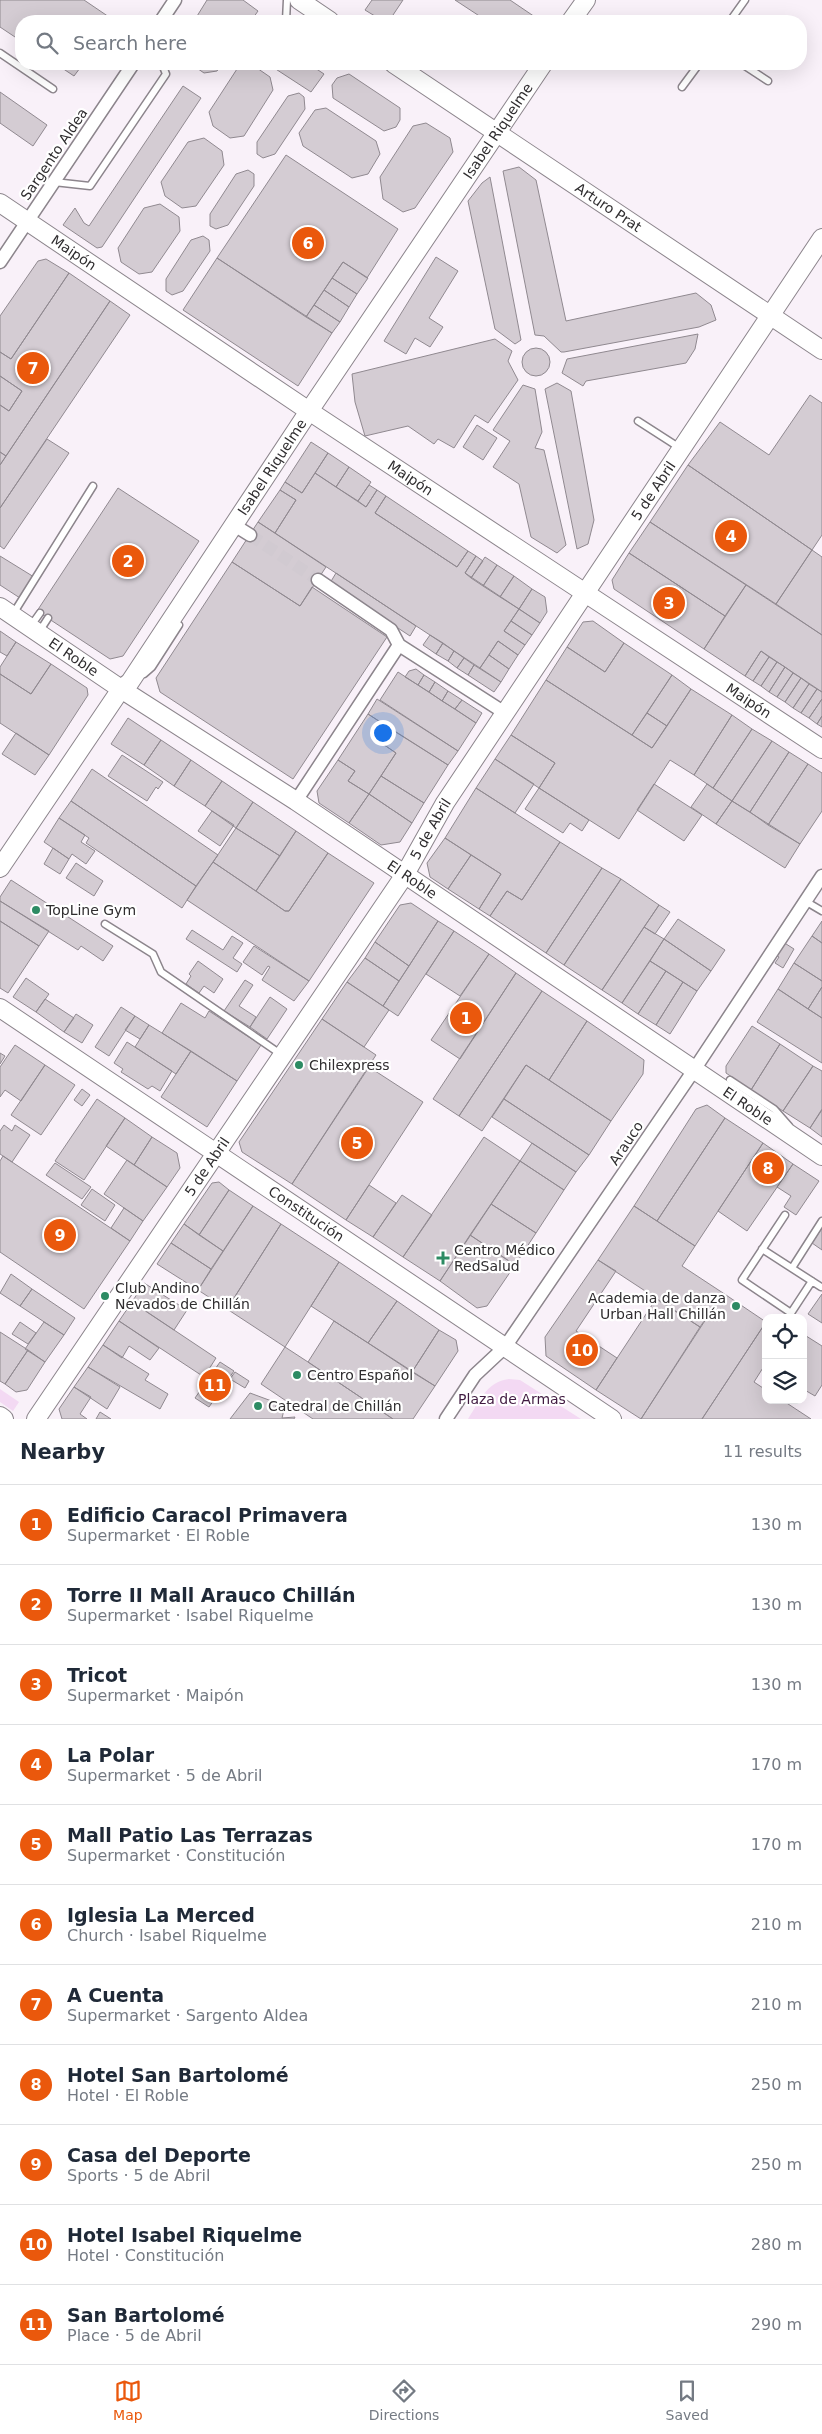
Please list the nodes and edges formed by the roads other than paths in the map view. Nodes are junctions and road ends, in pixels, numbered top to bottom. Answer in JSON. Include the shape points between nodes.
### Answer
{"nodes":[{"id":1,"x":175,"y":0,"type":"edge"},
{"id":2,"x":287,"y":0,"type":"edge"},
{"id":3,"x":299,"y":0,"type":"edge"},
{"id":4,"x":586,"y":0,"type":"edge"},
{"id":5,"x":744,"y":0,"type":"edge"},
{"id":6,"x":165,"y":15,"type":"edge"},
{"id":7,"x":286,"y":15,"type":"edge"},
{"id":8,"x":321,"y":15,"type":"edge"},
{"id":9,"x":575,"y":15,"type":"edge"},
{"id":10,"x":734,"y":15,"type":"edge"},
{"id":11,"x":0,"y":53,"type":"edge"},
{"id":12,"x":15,"y":63,"type":"edge"},
{"id":13,"x":25,"y":70,"type":"edge"},
{"id":14,"x":129,"y":70,"type":"edge"},
{"id":15,"x":164,"y":70,"type":"edge"},
{"id":16,"x":403,"y":70,"type":"edge"},
{"id":17,"x":539,"y":70,"type":"edge"},
{"id":18,"x":695,"y":70,"type":"edge"},
{"id":19,"x":751,"y":70,"type":"edge"},
{"id":20,"x":768,"y":81,"type":"dead end"},
{"id":21,"x":682,"y":87,"type":"dead end"},
{"id":22,"x":53,"y":89,"type":"dead end"},
{"id":23,"x":496,"y":132,"type":"junction"},
{"id":24,"x":54,"y":182,"type":"junction"},
{"id":25,"x":0,"y":203,"type":"edge"},
{"id":26,"x":27,"y":221,"type":"junction"},
{"id":27,"x":822,"y":238,"type":"edge"},
{"id":28,"x":0,"y":262,"type":"edge"},
{"id":29,"x":770,"y":316,"type":"junction"},
{"id":30,"x":822,"y":350,"type":"edge"},
{"id":31,"x":309,"y":411,"type":"junction"},
{"id":32,"x":638,"y":421,"type":"dead end"},
{"id":33,"x":681,"y":449,"type":"junction"},
{"id":34,"x":93,"y":486,"type":"dead end"},
{"id":35,"x":234,"y":525,"type":"junction"},
{"id":36,"x":250,"y":536,"type":"tunnel mouth"},
{"id":37,"x":318,"y":580,"type":"tunnel mouth"},
{"id":38,"x":586,"y":592,"type":"junction"},
{"id":39,"x":6,"y":611,"type":"edge"},
{"id":40,"x":179,"y":625,"type":"dead end"},
{"id":41,"x":399,"y":645,"type":"junction"},
{"id":42,"x":126,"y":686,"type":"junction"},
{"id":43,"x":505,"y":714,"type":"junction"},
{"id":44,"x":822,"y":749,"type":"edge"},
{"id":45,"x":296,"y":802,"type":"junction"},
{"id":46,"x":0,"y":868,"type":"edge"},
{"id":47,"x":404,"y":876,"type":"junction"},
{"id":48,"x":822,"y":876,"type":"edge"},
{"id":49,"x":805,"y":901,"type":"junction"},
{"id":50,"x":822,"y":911,"type":"edge"},
{"id":51,"x":105,"y":924,"type":"dead end"},
{"id":52,"x":0,"y":1008,"type":"edge"},
{"id":53,"x":283,"y":1056,"type":"junction"},
{"id":54,"x":694,"y":1070,"type":"junction"},
{"id":55,"x":730,"y":1080,"type":"dead end"},
{"id":56,"x":798,"y":1140,"type":"junction"},
{"id":57,"x":217,"y":1153,"type":"junction"},
{"id":58,"x":822,"y":1156,"type":"edge"},
{"id":59,"x":785,"y":1215,"type":"dead end"},
{"id":60,"x":822,"y":1222,"type":"edge"},
{"id":61,"x":762,"y":1249,"type":"junction"},
{"id":62,"x":792,"y":1268,"type":"junction"},
{"id":63,"x":812,"y":1281,"type":"junction"},
{"id":64,"x":821,"y":1287,"type":"edge"},
{"id":65,"x":505,"y":1347,"type":"junction"},
{"id":66,"x":0,"y":1416,"type":"edge"},
{"id":67,"x":4,"y":1419,"type":"edge"},
{"id":68,"x":36,"y":1419,"type":"edge"},
{"id":69,"x":446,"y":1419,"type":"edge"},
{"id":70,"x":612,"y":1419,"type":"edge"}],
"edges":[{"from":1,"to":6,"type":"street"},
{"from":2,"to":7,"type":"lane"},
{"from":3,"to":8,"type":"street"},
{"from":4,"to":9,"type":"street"},
{"from":5,"to":10,"type":"lane"},
{"from":11,"to":12,"type":"lane"},
{"from":13,"to":22,"type":"lane"},
{"from":14,"to":24,"type":"street","name":"Sargento Aldea"},
{"from":15,"to":24,"type":"lane","via":[[166,74],[90,186]]},
{"from":16,"to":23,"type":"street","name":"Arturo Prat"},
{"from":17,"to":23,"type":"street","name":"Isabel Riquelme"},
{"from":18,"to":21,"type":"lane"},
{"from":19,"to":20,"type":"lane"},
{"from":23,"to":29,"type":"street","name":"Arturo Prat"},
{"from":23,"to":31,"type":"street","name":"Isabel Riquelme"},
{"from":24,"to":26,"type":"street","name":"Sargento Aldea"},
{"from":25,"to":26,"type":"street","name":"Maipón"},
{"from":26,"to":28,"type":"street","name":"Sargento Aldea"},
{"from":26,"to":31,"type":"street","name":"Maipón"},
{"from":27,"to":29,"type":"street","name":"5 de Abril"},
{"from":29,"to":30,"type":"street","name":"Arturo Prat"},
{"from":29,"to":33,"type":"street","name":"5 de Abril"},
{"from":31,"to":35,"type":"street","name":"Isabel Riquelme"},
{"from":31,"to":38,"type":"street","name":"Maipón"},
{"from":32,"to":33,"type":"lane"},
{"from":33,"to":38,"type":"street","name":"5 de Abril"},
{"from":34,"to":39,"type":"lane"},
{"from":35,"to":36,"type":"street"},
{"from":35,"to":42,"type":"street","name":"Isabel Riquelme"},
{"from":37,"to":41,"type":"street","via":[[391,630]]},
{"from":38,"to":43,"type":"street","name":"5 de Abril"},
{"from":38,"to":44,"type":"street","name":"Maipón"},
{"from":39,"to":42,"type":"street","name":"El Roble","via":[[39,623]]},
{"from":40,"to":42,"type":"lane","via":[[152,667]]},
{"from":41,"to":43,"type":"street"},
{"from":41,"to":45,"type":"street"},
{"from":42,"to":45,"type":"street","name":"El Roble"},
{"from":42,"to":46,"type":"street","name":"Isabel Riquelme"},
{"from":43,"to":47,"type":"street","name":"5 de Abril","via":[[446,803]]},
{"from":45,"to":47,"type":"street","name":"El Roble"},
{"from":47,"to":53,"type":"street","name":"5 de Abril"},
{"from":47,"to":54,"type":"street","name":"El Roble"},
{"from":48,"to":49,"type":"street","name":"Arauco"},
{"from":49,"to":50,"type":"lane"},
{"from":49,"to":54,"type":"street","name":"Arauco"},
{"from":51,"to":53,"type":"lane","via":[[153,954],[161,972]]},
{"from":52,"to":57,"type":"street","name":"Constitución"},
{"from":53,"to":57,"type":"street","name":"5 de Abril"},
{"from":54,"to":56,"type":"street","name":"El Roble"},
{"from":54,"to":65,"type":"street","name":"Arauco"},
{"from":55,"to":56,"type":"lane","via":[[778,1113]]},
{"from":56,"to":58,"type":"street","name":"El Roble"},
{"from":57,"to":65,"type":"street","name":"Constitución"},
{"from":57,"to":68,"type":"street","name":"5 de Abril"},
{"from":59,"to":61,"type":"lane"},
{"from":60,"to":62,"type":"lane"},
{"from":61,"to":62,"type":"lane"},
{"from":61,"to":63,"type":"lane","via":[[742,1280],[791,1313]]},
{"from":62,"to":63,"type":"lane"},
{"from":63,"to":64,"type":"lane"},
{"from":65,"to":69,"type":"street","name":"Arauco","via":[[475,1375]]},
{"from":65,"to":70,"type":"street","name":"Constitución"},
{"from":66,"to":67,"type":"street"}]}
